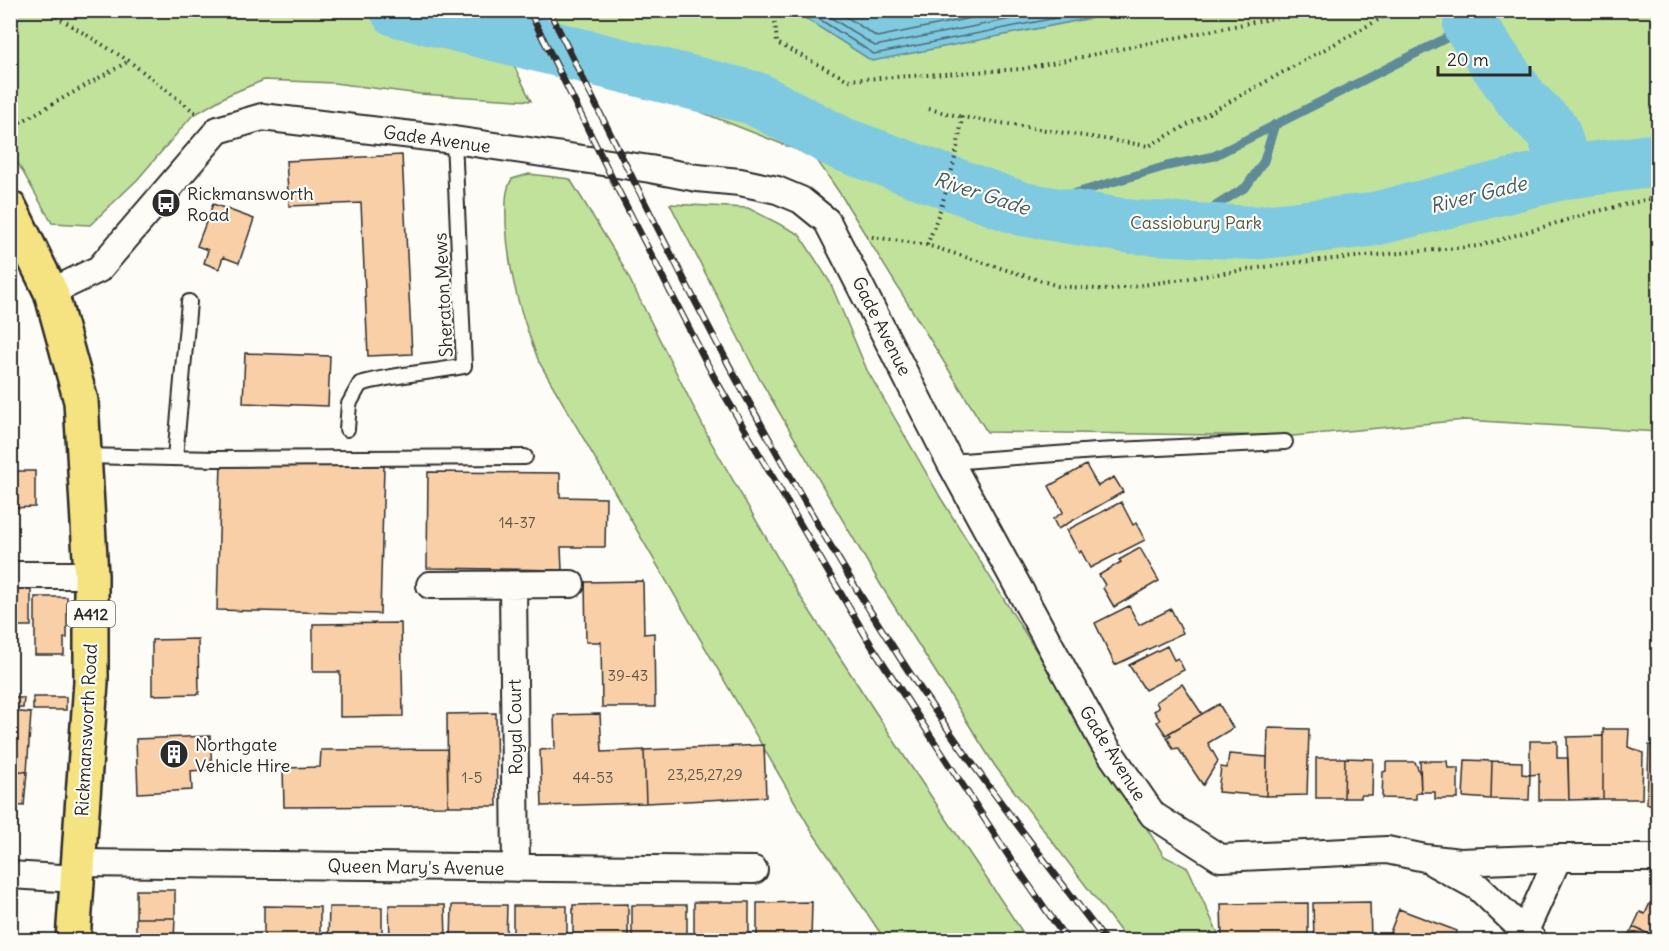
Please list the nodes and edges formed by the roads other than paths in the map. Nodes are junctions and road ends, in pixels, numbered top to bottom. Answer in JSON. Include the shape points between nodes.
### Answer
{"nodes":[{"id":1,"x":454,"y":140,"type":"junction"},
{"id":2,"x":10,"y":208,"type":"edge"},
{"id":3,"x":51,"y":292,"type":"junction"},
{"id":4,"x":189,"y":302,"type":"dead end"},
{"id":5,"x":347,"y":429,"type":"dead end"},
{"id":6,"x":1284,"y":442,"type":"dead end"},
{"id":7,"x":84,"y":456,"type":"junction"},
{"id":8,"x":525,"y":457,"type":"dead end"},
{"id":9,"x":175,"y":458,"type":"junction"},
{"id":10,"x":950,"y":462,"type":"junction"},
{"id":11,"x":10,"y":575,"type":"edge"},
{"id":12,"x":91,"y":575,"type":"junction"},
{"id":13,"x":571,"y":584,"type":"dead end"},
{"id":14,"x":430,"y":585,"type":"dead end"},
{"id":15,"x":513,"y":586,"type":"junction"},
{"id":16,"x":1425,"y":858,"type":"junction"},
{"id":17,"x":1558,"y":858,"type":"junction"},
{"id":18,"x":1659,"y":858,"type":"edge"},
{"id":19,"x":516,"y":868,"type":"junction"},
{"id":20,"x":754,"y":870,"type":"dead end"},
{"id":21,"x":77,"y":871,"type":"junction"},
{"id":22,"x":10,"y":875,"type":"edge"},
{"id":23,"x":1529,"y":936,"type":"edge"},
{"id":24,"x":73,"y":940,"type":"edge"}],
"edges":[{"from":1,"to":3,"type":"street","name":"Gade Avenue","via":[[262,117],[218,130],[99,269]]},
{"from":1,"to":5,"type":"lane","name":"Sheraton Mews","via":[[464,366],[385,376],[360,384],[349,404]]},
{"from":1,"to":10,"type":"street","name":"Gade Avenue","via":[[740,182],[801,200],[827,221],[839,242]]},
{"from":2,"to":3,"type":"main road","name":"Rickmansworth Road","number":"A412"},
{"from":3,"to":7,"type":"main road","name":"Rickmansworth Road","number":"A412","via":[[81,401]]},
{"from":4,"to":9,"type":"lane"},
{"from":6,"to":10,"type":"lane"},
{"from":7,"to":9,"type":"lane"},
{"from":7,"to":12,"type":"main road","name":"Rickmansworth Road","number":"A412"},
{"from":8,"to":9,"type":"lane"},
{"from":10,"to":16,"type":"street","name":"Gade Avenue","via":[[1104,744],[1153,816],[1220,858],[1387,850]]},
{"from":11,"to":12,"type":"street"},
{"from":12,"to":21,"type":"main road","name":"Rickmansworth Road","number":"A412","via":[[91,682]]},
{"from":13,"to":15,"type":"street"},
{"from":14,"to":15,"type":"street"},
{"from":15,"to":19,"type":"street","name":"Royal Court"},
{"from":16,"to":17,"type":"street","name":"Gade Avenue","via":[[1460,862]]},
{"from":16,"to":23,"type":"street","via":[[1478,887]]},
{"from":17,"to":18,"type":"street","name":"Gade Avenue"},
{"from":17,"to":23,"type":"street"},
{"from":19,"to":20,"type":"street","name":"Queen Mary's Avenue"},
{"from":19,"to":21,"type":"street","name":"Queen Mary's Avenue"},
{"from":21,"to":22,"type":"street","name":"Queen Mary's Avenue"},
{"from":21,"to":24,"type":"main road","name":"Rickmansworth Road","number":"A412"}]}
